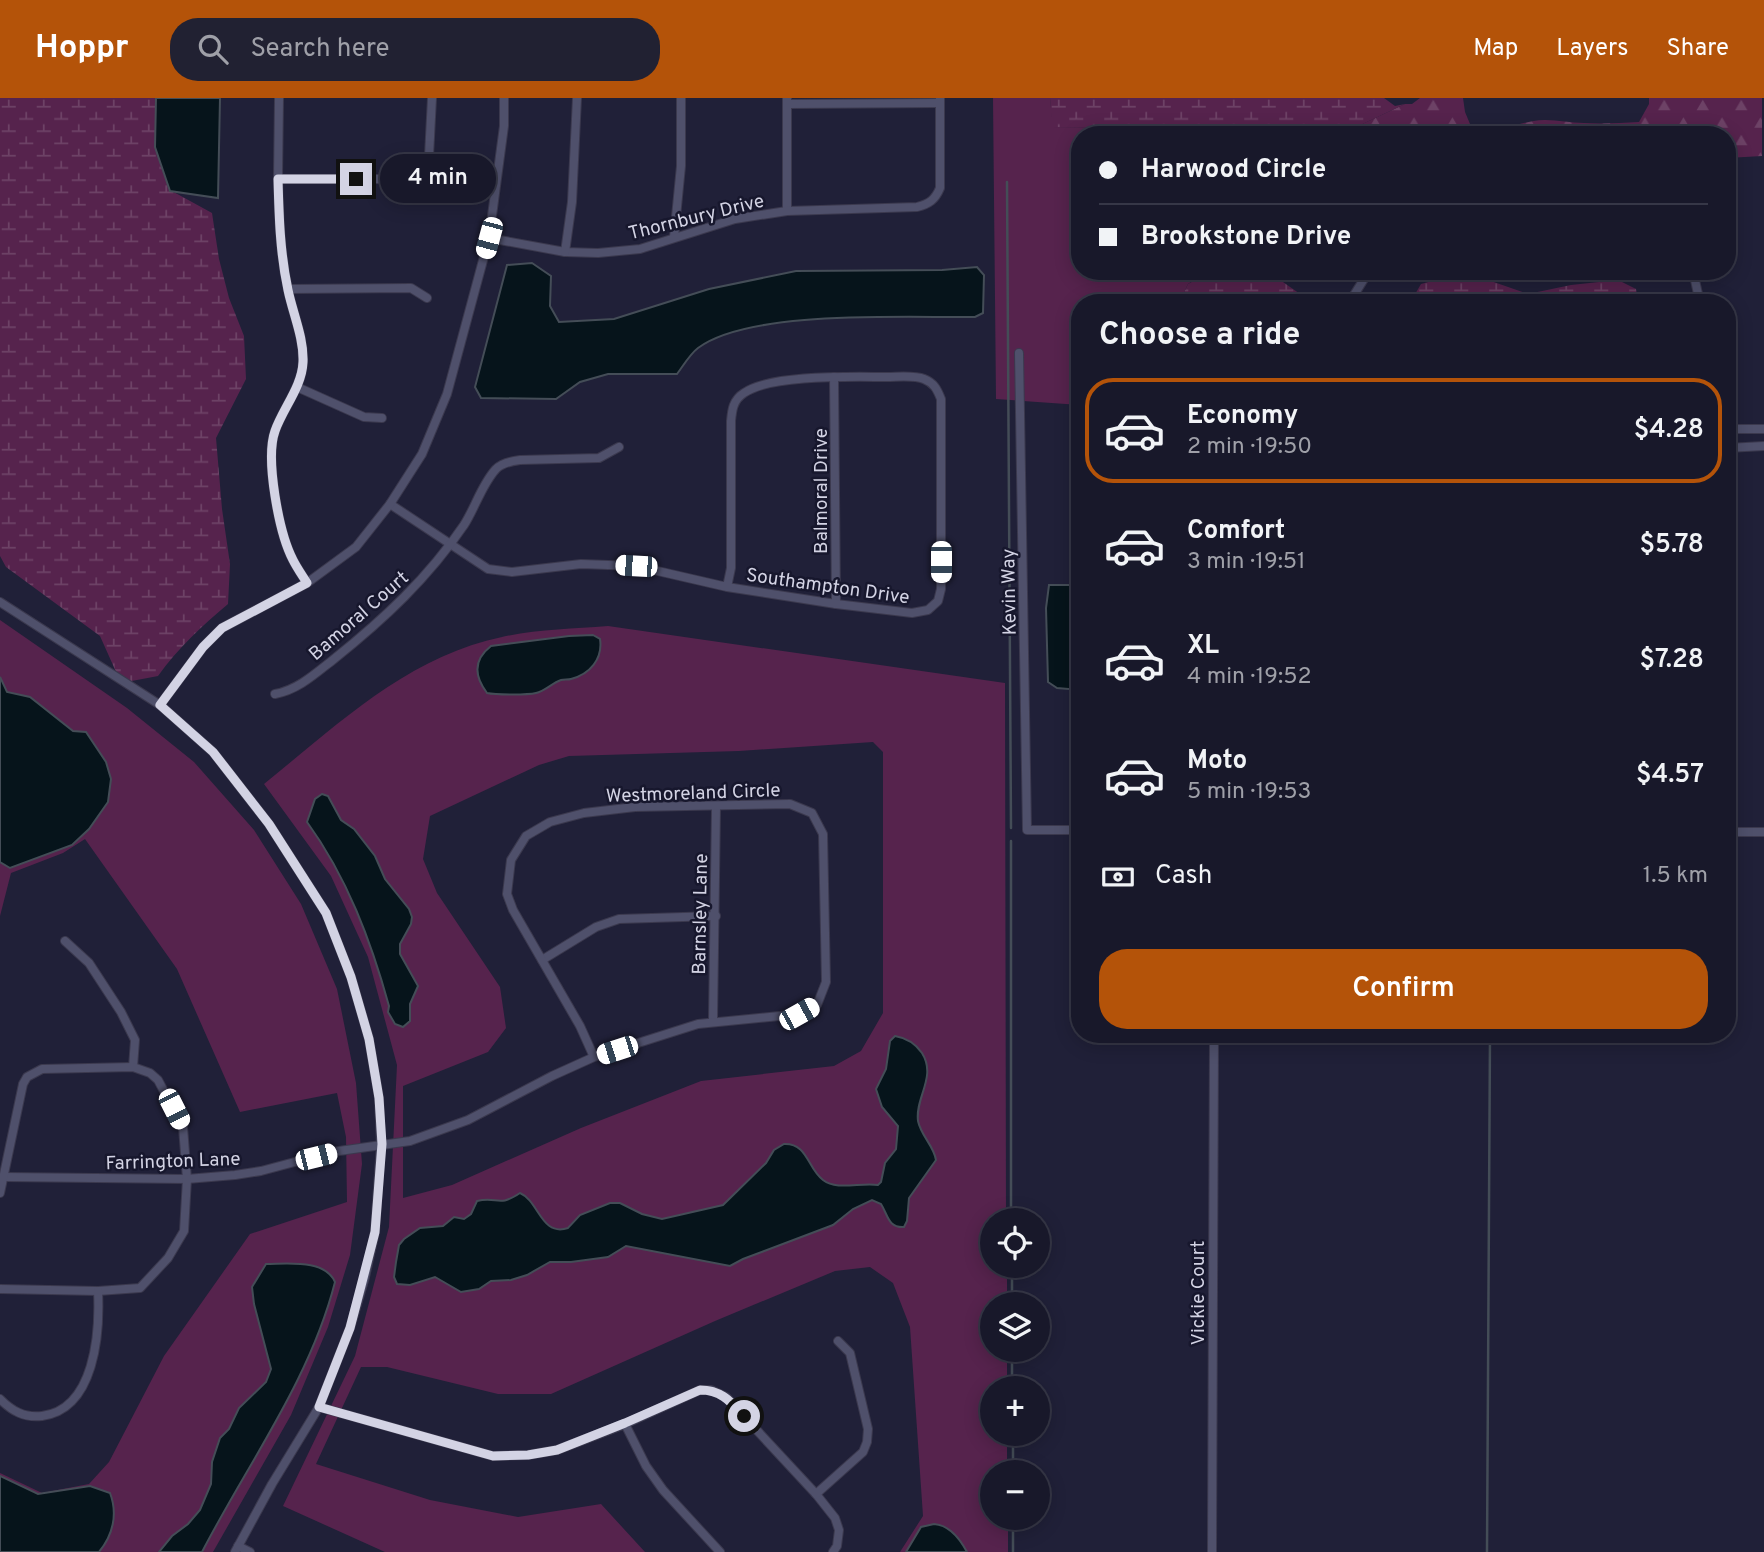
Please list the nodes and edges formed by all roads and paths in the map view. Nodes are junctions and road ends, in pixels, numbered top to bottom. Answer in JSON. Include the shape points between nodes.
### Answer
{"nodes":[{"id":1,"x":279,"y":98,"type":"edge"},
{"id":2,"x":432,"y":98,"type":"edge"},
{"id":3,"x":504,"y":98,"type":"edge"},
{"id":4,"x":577,"y":98,"type":"edge"},
{"id":5,"x":681,"y":98,"type":"edge"},
{"id":6,"x":787,"y":101,"type":"edge"},
{"id":7,"x":940,"y":101,"type":"edge"},
{"id":8,"x":278,"y":179,"type":"junction"},
{"id":9,"x":787,"y":211,"type":"junction"},
{"id":10,"x":674,"y":237,"type":"junction"},
{"id":11,"x":489,"y":238,"type":"junction"},
{"id":12,"x":565,"y":252,"type":"junction"},
{"id":13,"x":288,"y":289,"type":"junction"},
{"id":14,"x":427,"y":298,"type":"dead end"},
{"id":15,"x":1019,"y":353,"type":"dead end"},
{"id":16,"x":834,"y":377,"type":"junction"},
{"id":17,"x":297,"y":387,"type":"junction"},
{"id":18,"x":382,"y":418,"type":"dead end"},
{"id":19,"x":1736,"y":429,"type":"edge"},
{"id":20,"x":1764,"y":429,"type":"edge"},
{"id":21,"x":1764,"y":446,"type":"edge"},
{"id":22,"x":619,"y":447,"type":"dead end"},
{"id":23,"x":1736,"y":448,"type":"edge"},
{"id":24,"x":390,"y":504,"type":"junction"},
{"id":25,"x":450,"y":544,"type":"junction"},
{"id":26,"x":307,"y":583,"type":"junction"},
{"id":27,"x":727,"y":587,"type":"junction"},
{"id":28,"x":0,"y":602,"type":"edge"},
{"id":29,"x":836,"y":604,"type":"junction"},
{"id":30,"x":275,"y":694,"type":"dead end"},
{"id":31,"x":160,"y":705,"type":"junction"},
{"id":32,"x":716,"y":807,"type":"junction"},
{"id":33,"x":1071,"y":830,"type":"edge"},
{"id":34,"x":1736,"y":832,"type":"edge"},
{"id":35,"x":1764,"y":832,"type":"edge"},
{"id":36,"x":716,"y":916,"type":"junction"},
{"id":37,"x":65,"y":941,"type":"dead end"},
{"id":38,"x":542,"y":960,"type":"junction"},
{"id":39,"x":713,"y":1021,"type":"junction"},
{"id":40,"x":1213,"y":1043,"type":"edge"},
{"id":41,"x":594,"y":1057,"type":"junction"},
{"id":42,"x":133,"y":1067,"type":"junction"},
{"id":43,"x":382,"y":1144,"type":"junction"},
{"id":44,"x":4,"y":1177,"type":"junction"},
{"id":45,"x":187,"y":1178,"type":"junction"},
{"id":46,"x":0,"y":1192,"type":"edge"},
{"id":47,"x":0,"y":1289,"type":"edge"},
{"id":48,"x":98,"y":1291,"type":"junction"},
{"id":49,"x":838,"y":1341,"type":"dead end"},
{"id":50,"x":0,"y":1399,"type":"edge"},
{"id":51,"x":319,"y":1407,"type":"junction"},
{"id":52,"x":625,"y":1423,"type":"junction"},
{"id":53,"x":816,"y":1494,"type":"junction"},
{"id":54,"x":237,"y":1549,"type":"edge"},
{"id":55,"x":250,"y":1552,"type":"edge"},
{"id":56,"x":720,"y":1552,"type":"edge"},
{"id":57,"x":833,"y":1552,"type":"edge"},
{"id":58,"x":1212,"y":1552,"type":"edge"}],
"edges":[{"from":1,"to":8,"type":"street"},
{"from":2,"to":8,"type":"street","via":[[429,156],[423,173],[408,179]]},
{"from":3,"to":11,"type":"street"},
{"from":4,"to":12,"type":"street"},
{"from":5,"to":10,"type":"street"},
{"from":6,"to":7,"type":"street"},
{"from":6,"to":9,"type":"street","name":"Thornbury Drive"},
{"from":7,"to":9,"type":"street","name":"Thornbury Drive","via":[[940,188],[929,204]]},
{"from":8,"to":13,"type":"street"},
{"from":9,"to":10,"type":"street","name":"Thornbury Drive","via":[[735,219]]},
{"from":10,"to":12,"type":"street","name":"Thornbury Drive","via":[[639,249]]},
{"from":11,"to":12,"type":"street","name":"Thornbury Drive"},
{"from":11,"to":24,"type":"street","via":[[447,394],[422,454]]},
{"from":13,"to":14,"type":"street","via":[[411,288]]},
{"from":13,"to":17,"type":"street","via":[[302,343]]},
{"from":15,"to":33,"type":"street","name":"Kevin Way","via":[[1027,830]]},
{"from":16,"to":27,"type":"street","name":"Southampton Drive","via":[[784,381],[746,391],[733,405]]},
{"from":16,"to":29,"type":"street","name":"Balmoral Drive"},
{"from":16,"to":29,"type":"street","name":"Southampton Drive","via":[[920,377],[936,386],[941,399],[938,601],[928,610],[912,613]]},
{"from":17,"to":18,"type":"street","via":[[364,417]]},
{"from":17,"to":26,"type":"street","via":[[275,430],[271,463],[279,519],[292,559]]},
{"from":19,"to":20,"type":"street"},
{"from":21,"to":23,"type":"street"},
{"from":22,"to":25,"type":"street","name":"Bamoral Court","via":[[599,458],[520,460],[496,468]]},
{"from":24,"to":25,"type":"street","name":"Southampton Drive"},
{"from":24,"to":26,"type":"street","via":[[356,547]]},
{"from":25,"to":27,"type":"street","name":"Southampton Drive","via":[[488,569],[636,566]]},
{"from":25,"to":30,"type":"street","name":"Bamoral Court","via":[[393,610],[309,678]]},
{"from":26,"to":31,"type":"street","via":[[222,628]]},
{"from":27,"to":29,"type":"street","name":"Southampton Drive"},
{"from":28,"to":31,"type":"street"},
{"from":31,"to":43,"type":"street","via":[[213,752],[269,824],[326,913],[369,1039]]},
{"from":32,"to":36,"type":"street","name":"Barnsley Lane"},
{"from":32,"to":38,"type":"street","name":"Westmoreland Circle","via":[[635,807],[583,813],[550,822],[526,836],[511,860],[506,894]]},
{"from":32,"to":39,"type":"street","name":"Westmoreland Circle","via":[[790,804],[812,813],[823,834],[825,982],[817,1005],[799,1014]]},
{"from":34,"to":35,"type":"street"},
{"from":36,"to":38,"type":"street","via":[[620,919],[596,927]]},
{"from":36,"to":39,"type":"street","name":"Barnsley Lane"},
{"from":37,"to":42,"type":"street","via":[[89,964],[121,1012],[135,1040]]},
{"from":38,"to":41,"type":"street","name":"Westmoreland Circle"},
{"from":39,"to":41,"type":"street","name":"Westmoreland Circle"},
{"from":40,"to":58,"type":"street","name":"Vickie Court"},
{"from":41,"to":43,"type":"street","name":"Westmoreland Circle","via":[[468,1120],[423,1138]]},
{"from":42,"to":44,"type":"street","via":[[42,1069],[27,1077]]},
{"from":42,"to":45,"type":"street","via":[[158,1080],[183,1127]]},
{"from":43,"to":45,"type":"street","name":"Farrington Lane","via":[[261,1171]]},
{"from":43,"to":51,"type":"street","via":[[375,1232],[365,1277]]},
{"from":44,"to":45,"type":"street","name":"Farrington Lane"},
{"from":44,"to":46,"type":"street"},
{"from":45,"to":48,"type":"street","via":[[184,1231],[168,1258],[139,1287]]},
{"from":47,"to":48,"type":"street"},
{"from":48,"to":50,"type":"street","via":[[96,1344],[73,1403],[54,1415],[37,1417],[13,1412]]},
{"from":49,"to":53,"type":"street","via":[[850,1353],[867,1442],[863,1452]]},
{"from":51,"to":52,"type":"street","via":[[493,1456],[557,1450]]},
{"from":51,"to":54,"type":"street"},
{"from":52,"to":53,"type":"street","via":[[700,1390],[711,1390],[726,1396]]},
{"from":52,"to":56,"type":"street","via":[[663,1490]]},
{"from":53,"to":57,"type":"street","via":[[839,1530]]},
{"from":54,"to":55,"type":"street"}]}
